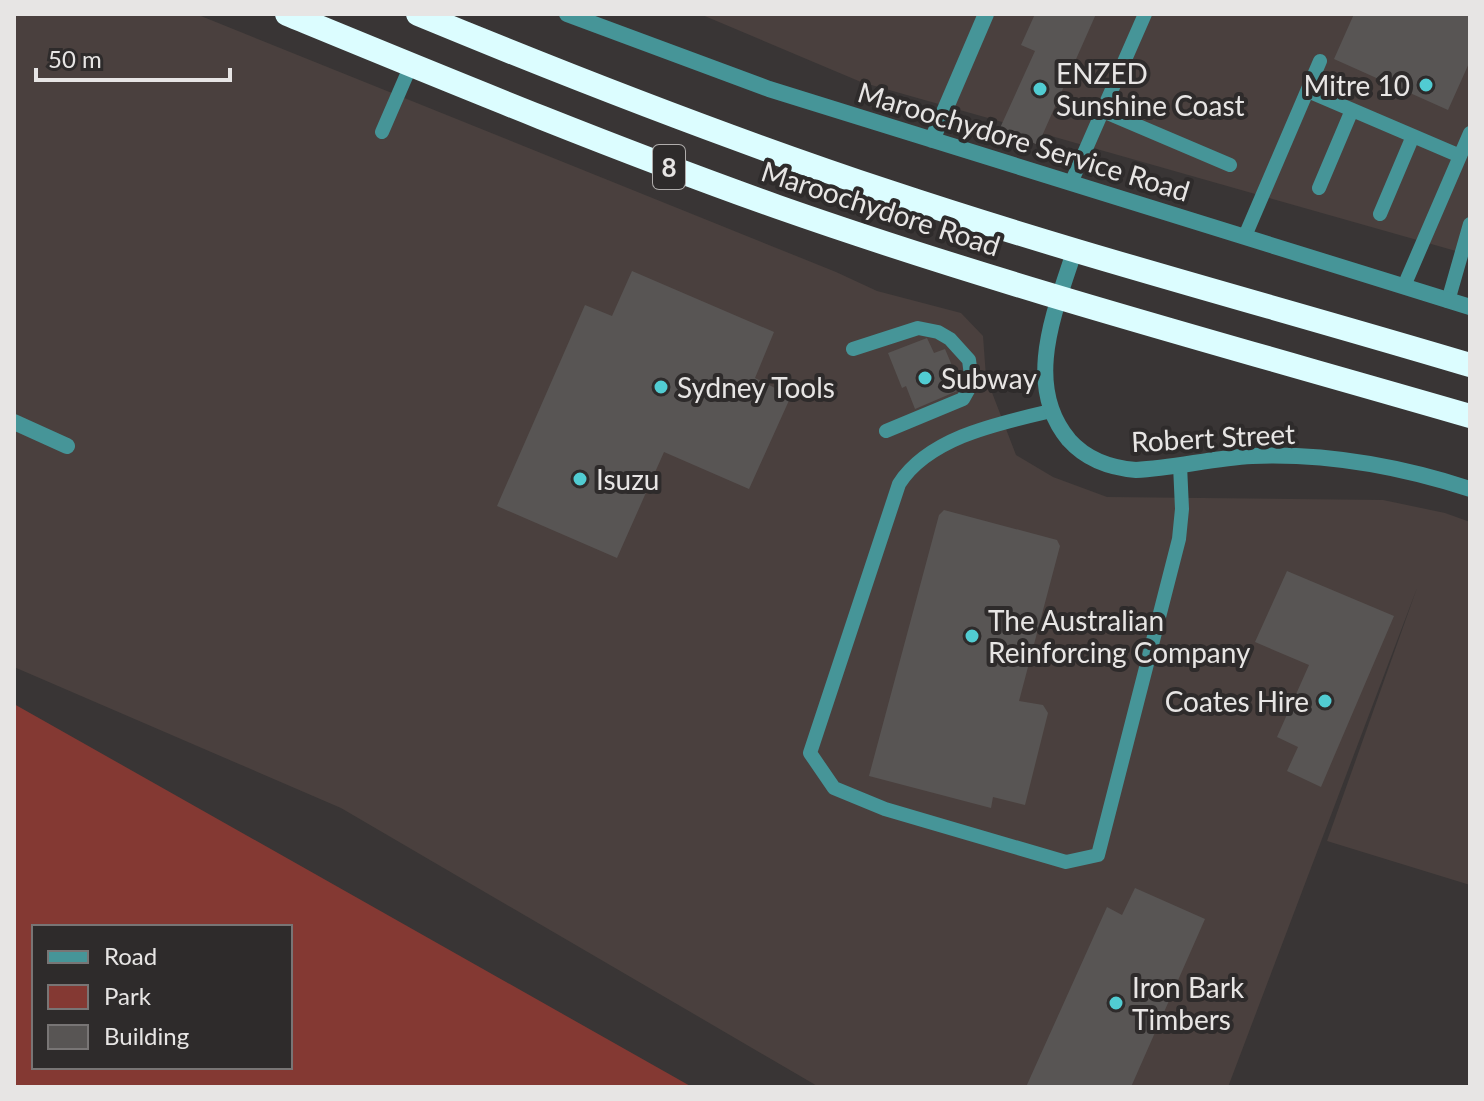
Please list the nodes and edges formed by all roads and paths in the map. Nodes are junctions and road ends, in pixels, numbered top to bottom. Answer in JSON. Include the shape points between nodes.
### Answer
{"nodes":[{"id":1,"x":287,"y":14,"type":"edge"},
{"id":2,"x":418,"y":14,"type":"edge"},
{"id":3,"x":567,"y":14,"type":"edge"},
{"id":4,"x":986,"y":14,"type":"edge"},
{"id":5,"x":1145,"y":14,"type":"edge"},
{"id":6,"x":1320,"y":61,"type":"dead end"},
{"id":7,"x":411,"y":65,"type":"junction"},
{"id":8,"x":1308,"y":91,"type":"junction"},
{"id":9,"x":1352,"y":110,"type":"junction"},
{"id":10,"x":1103,"y":111,"type":"junction"},
{"id":11,"x":382,"y":132,"type":"dead end"},
{"id":12,"x":1470,"y":133,"type":"edge"},
{"id":13,"x":1413,"y":136,"type":"junction"},
{"id":14,"x":932,"y":140,"type":"junction"},
{"id":15,"x":1460,"y":156,"type":"junction"},
{"id":16,"x":1230,"y":165,"type":"dead end"},
{"id":17,"x":1071,"y":183,"type":"junction"},
{"id":18,"x":1319,"y":188,"type":"dead end"},
{"id":19,"x":1380,"y":214,"type":"dead end"},
{"id":20,"x":1470,"y":224,"type":"edge"},
{"id":21,"x":1245,"y":236,"type":"junction"},
{"id":22,"x":1075,"y":249,"type":"junction"},
{"id":23,"x":1404,"y":286,"type":"junction"},
{"id":24,"x":1060,"y":298,"type":"junction"},
{"id":25,"x":1448,"y":301,"type":"junction"},
{"id":26,"x":1470,"y":307,"type":"edge"},
{"id":27,"x":853,"y":349,"type":"dead end"},
{"id":28,"x":1470,"y":365,"type":"edge"},
{"id":29,"x":1051,"y":411,"type":"junction"},
{"id":30,"x":1470,"y":416,"type":"edge"},
{"id":31,"x":14,"y":422,"type":"edge"},
{"id":32,"x":886,"y":431,"type":"dead end"},
{"id":33,"x":67,"y":446,"type":"dead end"},
{"id":34,"x":1180,"y":465,"type":"junction"},
{"id":35,"x":1470,"y":489,"type":"edge"}],
"edges":[{"from":1,"to":7,"type":"highway","name":"Maroochydore Road","number":"8"},
{"from":2,"to":22,"type":"highway","name":"Maroochydore Road","number":"8","via":[[704,128]]},
{"from":3,"to":14,"type":"street","name":"Maroochydore Service Road","via":[[769,89]]},
{"from":4,"to":14,"type":"street"},
{"from":5,"to":10,"type":"lane"},
{"from":6,"to":8,"type":"lane"},
{"from":7,"to":11,"type":"lane"},
{"from":7,"to":24,"type":"highway","name":"Maroochydore Road","number":"8","via":[[780,208]]},
{"from":8,"to":9,"type":"lane"},
{"from":8,"to":21,"type":"lane"},
{"from":9,"to":13,"type":"lane"},
{"from":9,"to":18,"type":"lane"},
{"from":10,"to":16,"type":"lane"},
{"from":10,"to":17,"type":"lane"},
{"from":12,"to":15,"type":"lane"},
{"from":13,"to":15,"type":"lane"},
{"from":13,"to":19,"type":"lane"},
{"from":14,"to":17,"type":"street","name":"Maroochydore Service Road"},
{"from":15,"to":23,"type":"lane"},
{"from":17,"to":21,"type":"street","name":"Maroochydore Service Road"},
{"from":20,"to":25,"type":"lane"},
{"from":21,"to":23,"type":"street","name":"Maroochydore Service Road"},
{"from":22,"to":24,"type":"street","name":"Robert Street"},
{"from":22,"to":28,"type":"highway","name":"Maroochydore Road","number":"8"},
{"from":23,"to":25,"type":"street","name":"Maroochydore Service Road"},
{"from":24,"to":29,"type":"street","name":"Robert Street","via":[[1045,356]]},
{"from":24,"to":30,"type":"highway","name":"Maroochydore Road","number":"8"},
{"from":25,"to":26,"type":"street","name":"Maroochydore Service Road"},
{"from":27,"to":32,"type":"lane","via":[[918,328],[950,339],[969,360],[972,383],[963,399]]},
{"from":29,"to":34,"type":"street","name":"Robert Street","via":[[1074,445],[1101,462],[1136,470]]},
{"from":29,"to":34,"type":"lane","via":[[950,443],[911,468],[899,484],[810,753],[834,788],[885,809],[1066,862],[1098,855],[1179,539]]},
{"from":31,"to":33,"type":"street"},
{"from":34,"to":35,"type":"street","name":"Robert Street","via":[[1252,456],[1354,460]]}]}
